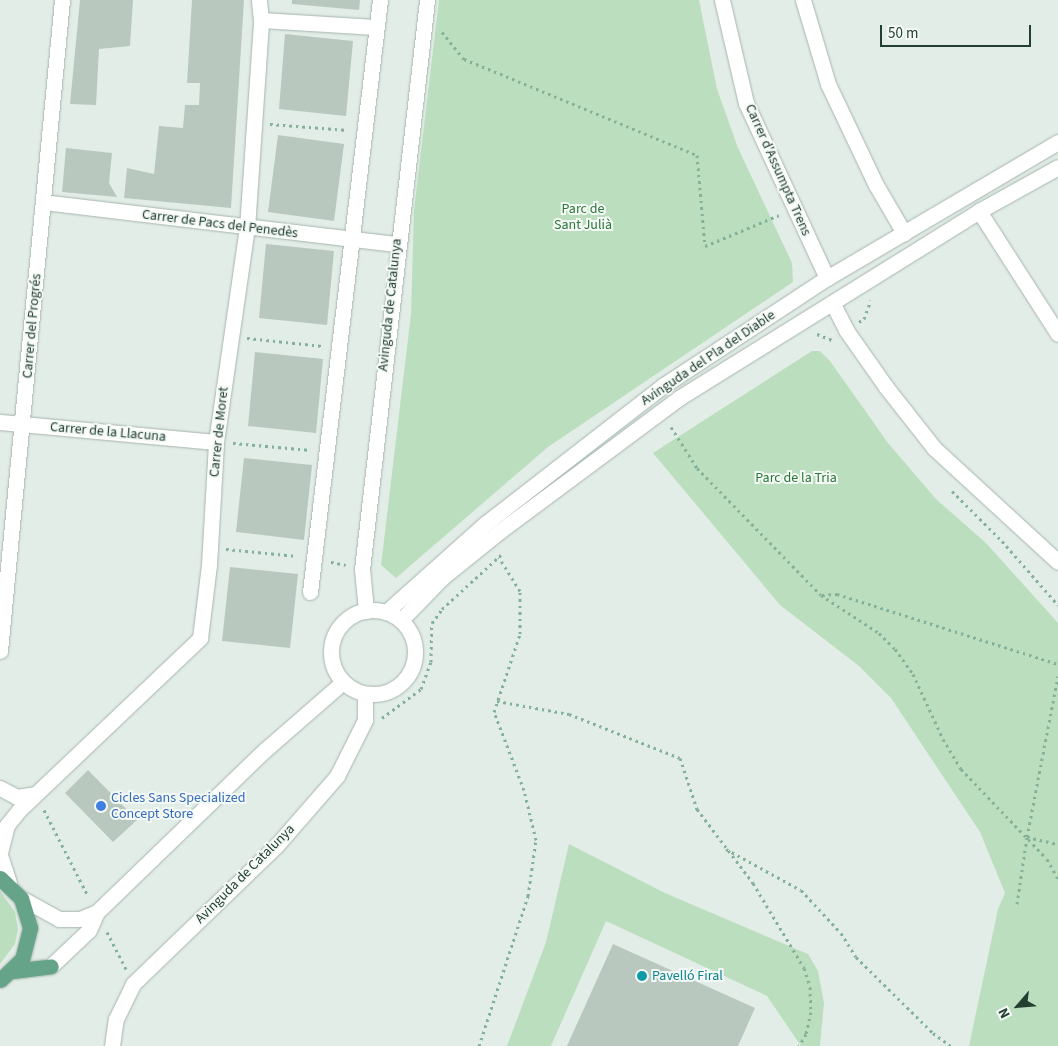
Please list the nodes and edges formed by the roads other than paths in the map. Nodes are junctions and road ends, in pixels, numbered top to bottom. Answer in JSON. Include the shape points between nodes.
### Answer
{"nodes":[{"id":1,"x":62,"y":0,"type":"edge"},
{"id":2,"x":259,"y":0,"type":"edge"},
{"id":3,"x":380,"y":0,"type":"edge"},
{"id":4,"x":722,"y":0,"type":"edge"},
{"id":5,"x":803,"y":0,"type":"edge"},
{"id":6,"x":426,"y":6,"type":"edge"},
{"id":7,"x":261,"y":20,"type":"junction"},
{"id":8,"x":376,"y":27,"type":"junction"},
{"id":9,"x":1058,"y":142,"type":"edge"},
{"id":10,"x":1058,"y":166,"type":"edge"},
{"id":11,"x":43,"y":202,"type":"junction"},
{"id":12,"x":979,"y":211,"type":"junction"},
{"id":13,"x":247,"y":228,"type":"junction"},
{"id":14,"x":904,"y":232,"type":"junction"},
{"id":15,"x":351,"y":239,"type":"junction"},
{"id":16,"x":397,"y":244,"type":"junction"},
{"id":17,"x":827,"y":278,"type":"junction"},
{"id":18,"x":833,"y":304,"type":"junction"},
{"id":19,"x":1058,"y":334,"type":"edge"},
{"id":20,"x":0,"y":422,"type":"edge"},
{"id":21,"x":24,"y":424,"type":"junction"},
{"id":22,"x":216,"y":442,"type":"junction"},
{"id":23,"x":1058,"y":562,"type":"edge"},
{"id":24,"x":310,"y":592,"type":"dead end"},
{"id":25,"x":366,"y":611,"type":"junction"},
{"id":26,"x":386,"y":612,"type":"junction"},
{"id":27,"x":401,"y":620,"type":"junction"},
{"id":28,"x":0,"y":651,"type":"edge"},
{"id":29,"x":343,"y":682,"type":"junction"},
{"id":30,"x":365,"y":694,"type":"junction"},
{"id":31,"x":0,"y":788,"type":"edge"},
{"id":32,"x":35,"y":794,"type":"junction"},
{"id":33,"x":0,"y":854,"type":"edge"},
{"id":34,"x":4,"y":881,"type":"edge"},
{"id":35,"x":21,"y":898,"type":"junction"},
{"id":36,"x":97,"y":912,"type":"junction"},
{"id":37,"x":51,"y":966,"type":"joint"},
{"id":38,"x":3,"y":978,"type":"edge"},
{"id":39,"x":112,"y":1046,"type":"edge"}],
"edges":[{"from":1,"to":11,"type":"street","name":"Carrer del Progrés"},
{"from":2,"to":7,"type":"street","name":"Carrer de Moret"},
{"from":3,"to":8,"type":"street"},
{"from":4,"to":17,"type":"street","name":"Carrer d'Assumpta Trens","via":[[746,103]]},
{"from":5,"to":14,"type":"street","via":[[828,84],[876,185]]},
{"from":6,"to":16,"type":"street","name":"Avinguda de Catalunya"},
{"from":7,"to":8,"type":"street"},
{"from":7,"to":13,"type":"street","name":"Carrer de Moret"},
{"from":8,"to":15,"type":"street"},
{"from":9,"to":14,"type":"street","name":"Avinguda del Pla del Diable"},
{"from":10,"to":12,"type":"street","name":"Avinguda del Pla del Diable"},
{"from":11,"to":13,"type":"street","name":"Carrer de Pacs del Penedès"},
{"from":11,"to":21,"type":"street","name":"Carrer del Progrés"},
{"from":12,"to":18,"type":"street","name":"Avinguda del Pla del Diable"},
{"from":12,"to":19,"type":"street"},
{"from":13,"to":15,"type":"street","name":"Carrer de Pacs del Penedès"},
{"from":13,"to":22,"type":"street","name":"Carrer de Moret"},
{"from":14,"to":17,"type":"street","name":"Avinguda del Pla del Diable"},
{"from":15,"to":16,"type":"street","name":"Carrer de Pacs del Penedès"},
{"from":15,"to":24,"type":"street"},
{"from":16,"to":25,"type":"street","name":"Avinguda de Catalunya","via":[[362,569]]},
{"from":17,"to":26,"type":"street","name":"Avinguda del Pla del Diable","via":[[664,385],[486,523]]},
{"from":18,"to":23,"type":"street","via":[[846,330],[934,448]]},
{"from":18,"to":27,"type":"street","name":"Avinguda del Pla del Diable","via":[[679,398],[486,542],[443,577]]},
{"from":20,"to":21,"type":"street","name":"Carrer de la Llacuna"},
{"from":21,"to":22,"type":"street","name":"Carrer de la Llacuna"},
{"from":21,"to":28,"type":"street","name":"Carrer del Progrés"},
{"from":22,"to":32,"type":"street","name":"Carrer de Moret","via":[[210,548],[200,638]]},
{"from":25,"to":26,"type":"street"},
{"from":25,"to":29,"type":"street","via":[[354,615],[336,633],[332,659]]},
{"from":26,"to":27,"type":"street"},
{"from":27,"to":30,"type":"street","via":[[415,644],[412,671],[392,690]]},
{"from":29,"to":30,"type":"street"},
{"from":29,"to":36,"type":"street","via":[[265,750]]},
{"from":30,"to":39,"type":"street","name":"Avinguda de Catalunya","via":[[365,720],[337,776],[276,846],[133,984],[116,1019]]},
{"from":31,"to":32,"type":"street","via":[[17,797]]},
{"from":32,"to":33,"type":"street","name":"Carrer de Moret","via":[[7,825]]},
{"from":33,"to":34,"type":"street"},
{"from":34,"to":35,"type":"main road"},
{"from":35,"to":36,"type":"street","via":[[59,919],[80,919]]},
{"from":35,"to":38,"type":"main road","via":[[29,920],[28,944]]},
{"from":36,"to":37,"type":"street","via":[[88,930]]},
{"from":37,"to":38,"type":"main road"}]}
